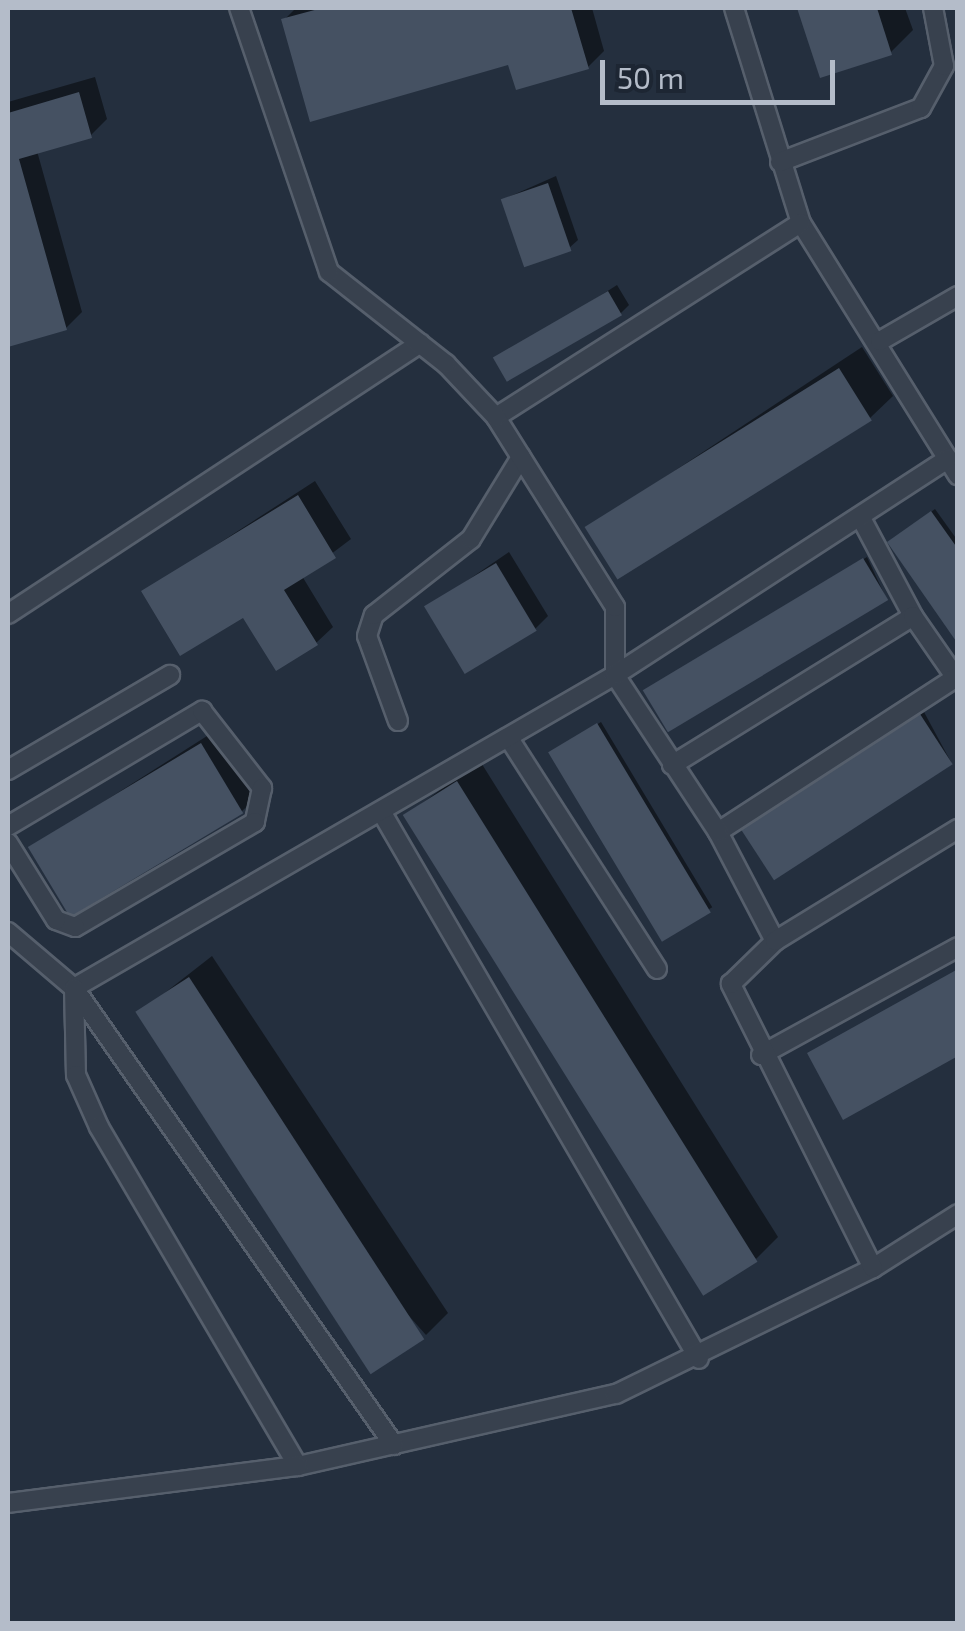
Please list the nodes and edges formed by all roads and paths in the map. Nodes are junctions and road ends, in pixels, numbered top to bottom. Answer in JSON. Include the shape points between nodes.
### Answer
{"nodes":[{"id":1,"x":239,"y":8,"type":"edge"},
{"id":2,"x":734,"y":8,"type":"edge"},
{"id":3,"x":932,"y":8,"type":"edge"},
{"id":4,"x":780,"y":162,"type":"junction"},
{"id":5,"x":800,"y":223,"type":"junction"},
{"id":6,"x":958,"y":296,"type":"edge"},
{"id":7,"x":880,"y":341,"type":"junction"},
{"id":8,"x":420,"y":343,"type":"junction"},
{"id":9,"x":496,"y":417,"type":"junction"},
{"id":10,"x":521,"y":457,"type":"junction"},
{"id":11,"x":953,"y":467,"type":"edge"},
{"id":12,"x":862,"y":520,"type":"junction"},
{"id":13,"x":8,"y":614,"type":"edge"},
{"id":14,"x":913,"y":616,"type":"junction"},
{"id":15,"x":170,"y":675,"type":"dead end"},
{"id":16,"x":615,"y":675,"type":"junction"},
{"id":17,"x":956,"y":680,"type":"edge"},
{"id":18,"x":398,"y":721,"type":"dead end"},
{"id":19,"x":510,"y":740,"type":"junction"},
{"id":20,"x":672,"y":765,"type":"junction"},
{"id":21,"x":8,"y":770,"type":"edge"},
{"id":22,"x":382,"y":813,"type":"junction"},
{"id":23,"x":8,"y":826,"type":"edge"},
{"id":24,"x":958,"y":829,"type":"edge"},
{"id":25,"x":718,"y":832,"type":"junction"},
{"id":26,"x":8,"y":843,"type":"edge"},
{"id":27,"x":8,"y":932,"type":"edge"},
{"id":28,"x":775,"y":941,"type":"junction"},
{"id":29,"x":958,"y":948,"type":"edge"},
{"id":30,"x":657,"y":969,"type":"dead end"},
{"id":31,"x":74,"y":988,"type":"junction"},
{"id":32,"x":761,"y":1056,"type":"junction"},
{"id":33,"x":958,"y":1214,"type":"edge"},
{"id":34,"x":874,"y":1268,"type":"junction"},
{"id":35,"x":699,"y":1359,"type":"junction"},
{"id":36,"x":394,"y":1444,"type":"junction"},
{"id":37,"x":298,"y":1466,"type":"junction"},
{"id":38,"x":8,"y":1503,"type":"edge"}],
"edges":[{"from":1,"to":8,"type":"lane","via":[[329,272]]},
{"from":2,"to":4,"type":"lane"},
{"from":3,"to":4,"type":"lane","via":[[944,66],[921,108]]},
{"from":4,"to":5,"type":"lane"},
{"from":5,"to":7,"type":"lane"},
{"from":5,"to":9,"type":"lane"},
{"from":6,"to":7,"type":"lane"},
{"from":7,"to":11,"type":"lane"},
{"from":8,"to":9,"type":"lane"},
{"from":8,"to":13,"type":"lane"},
{"from":9,"to":10,"type":"lane"},
{"from":10,"to":16,"type":"lane","via":[[615,607]]},
{"from":10,"to":18,"type":"lane","via":[[471,539],[383,600],[374,616],[367,636]]},
{"from":11,"to":12,"type":"lane"},
{"from":12,"to":14,"type":"lane"},
{"from":12,"to":16,"type":"lane"},
{"from":14,"to":17,"type":"lane"},
{"from":14,"to":20,"type":"lane"},
{"from":15,"to":21,"type":"lane"},
{"from":16,"to":19,"type":"lane"},
{"from":16,"to":20,"type":"lane"},
{"from":17,"to":25,"type":"lane"},
{"from":19,"to":22,"type":"lane"},
{"from":19,"to":30,"type":"lane"},
{"from":20,"to":25,"type":"lane"},
{"from":22,"to":31,"type":"lane"},
{"from":22,"to":35,"type":"lane"},
{"from":23,"to":26,"type":"lane","via":[[202,712],[262,788],[255,822],[75,927],[56,920]]},
{"from":24,"to":28,"type":"lane"},
{"from":25,"to":28,"type":"lane"},
{"from":27,"to":31,"type":"lane"},
{"from":28,"to":32,"type":"lane","via":[[730,984]]},
{"from":29,"to":32,"type":"lane"},
{"from":31,"to":36,"type":"lane"},
{"from":31,"to":37,"type":"lane","via":[[76,1075],[99,1127]]},
{"from":32,"to":34,"type":"lane"},
{"from":33,"to":34,"type":"lane"},
{"from":34,"to":35,"type":"lane"},
{"from":35,"to":36,"type":"lane","via":[[616,1394]]},
{"from":36,"to":37,"type":"lane"},
{"from":37,"to":38,"type":"lane"}]}
